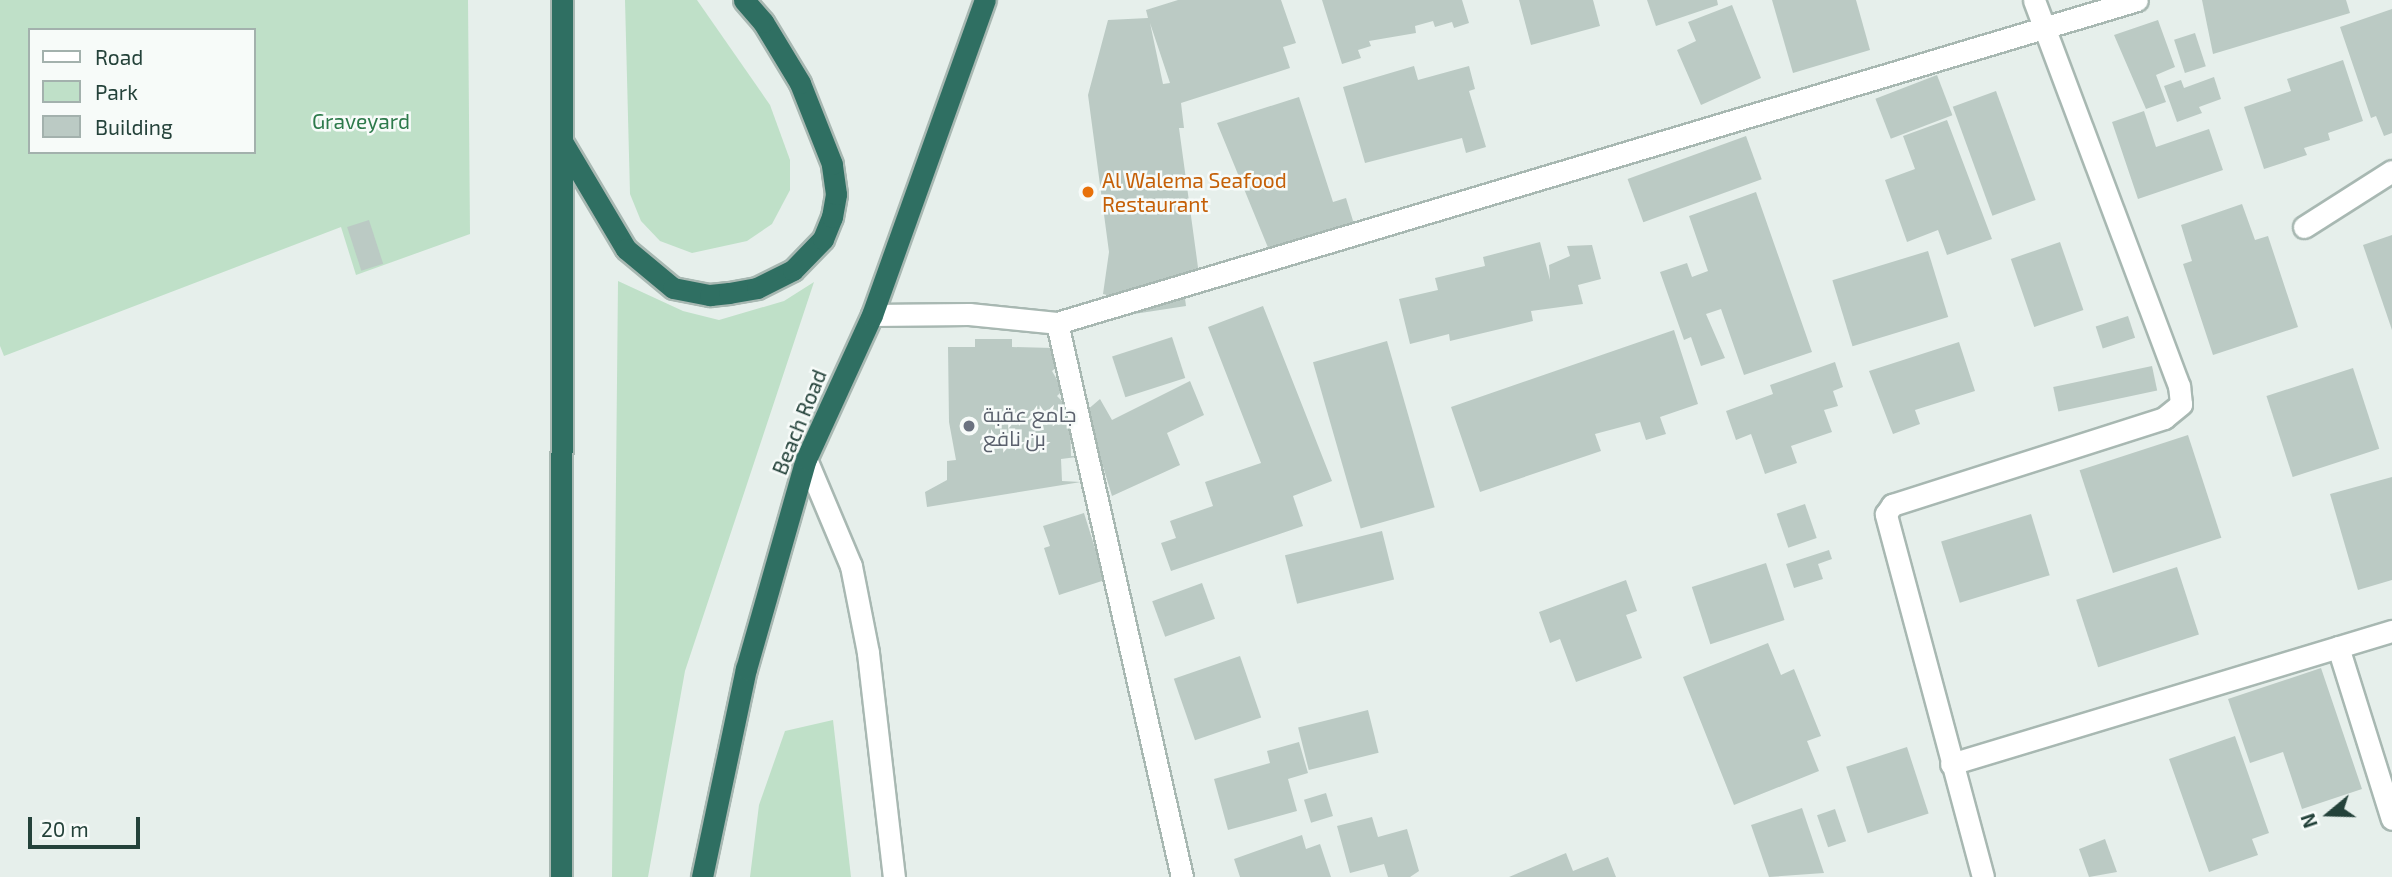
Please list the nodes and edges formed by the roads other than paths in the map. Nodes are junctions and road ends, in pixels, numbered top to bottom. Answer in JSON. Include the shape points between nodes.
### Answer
{"nodes":[{"id":1,"x":562,"y":0,"type":"edge"},
{"id":2,"x":744,"y":0,"type":"edge"},
{"id":3,"x":985,"y":0,"type":"edge"},
{"id":4,"x":2035,"y":0,"type":"edge"},
{"id":5,"x":2137,"y":0,"type":"edge"},
{"id":6,"x":2046,"y":30,"type":"junction"},
{"id":7,"x":563,"y":143,"type":"junction"},
{"id":8,"x":2392,"y":171,"type":"edge"},
{"id":9,"x":2304,"y":227,"type":"dead end"},
{"id":10,"x":872,"y":315,"type":"junction"},
{"id":11,"x":1057,"y":323,"type":"junction"},
{"id":12,"x":806,"y":459,"type":"junction"},
{"id":13,"x":2392,"y":631,"type":"edge"},
{"id":14,"x":2338,"y":647,"type":"junction"},
{"id":15,"x":1951,"y":764,"type":"junction"},
{"id":16,"x":2392,"y":819,"type":"edge"},
{"id":17,"x":561,"y":877,"type":"edge"},
{"id":18,"x":702,"y":877,"type":"edge"},
{"id":19,"x":894,"y":877,"type":"edge"},
{"id":20,"x":1182,"y":877,"type":"edge"},
{"id":21,"x":1983,"y":877,"type":"edge"}],
"edges":[{"from":1,"to":7,"type":"highway"},
{"from":2,"to":7,"type":"highway","via":[[800,83],[832,164],[836,194],[832,217],[823,239],[793,270],[757,288],[729,293],[710,295],[673,288],[626,249]]},
{"from":3,"to":10,"type":"highway","name":"Beach Road"},
{"from":4,"to":6,"type":"street"},
{"from":5,"to":6,"type":"street"},
{"from":6,"to":11,"type":"street"},
{"from":6,"to":15,"type":"street","via":[[2179,386],[2181,404],[2164,418],[1892,505],[1886,514]]},
{"from":7,"to":17,"type":"highway"},
{"from":8,"to":9,"type":"street"},
{"from":10,"to":11,"type":"street","via":[[969,314]]},
{"from":10,"to":12,"type":"highway","name":"Beach Road"},
{"from":11,"to":20,"type":"street"},
{"from":12,"to":18,"type":"highway","name":"Beach Road","via":[[746,669]]},
{"from":12,"to":19,"type":"street","via":[[851,566],[868,653]]},
{"from":13,"to":14,"type":"street"},
{"from":14,"to":15,"type":"street"},
{"from":14,"to":16,"type":"street"},
{"from":15,"to":21,"type":"street"}]}
